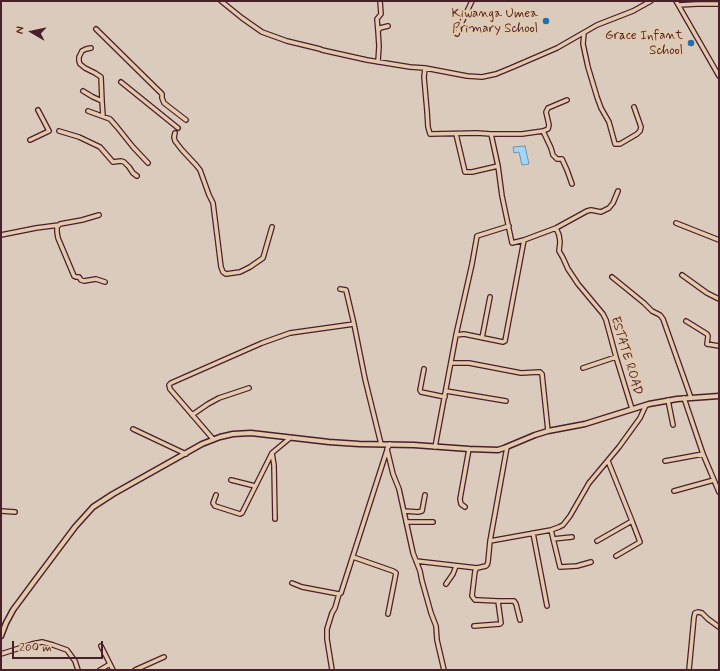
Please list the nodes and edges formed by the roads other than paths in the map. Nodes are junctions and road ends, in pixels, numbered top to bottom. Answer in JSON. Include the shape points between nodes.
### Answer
{"nodes":[{"id":1,"x":221,"y":1,"type":"edge"},
{"id":2,"x":380,"y":1,"type":"edge"},
{"id":3,"x":472,"y":1,"type":"edge"},
{"id":4,"x":651,"y":1,"type":"edge"},
{"id":5,"x":676,"y":1,"type":"edge"},
{"id":6,"x":719,"y":4,"type":"edge"},
{"id":7,"x":680,"y":5,"type":"junction"},
{"id":8,"x":388,"y":26,"type":"dead end"},
{"id":9,"x":96,"y":29,"type":"dead end"},
{"id":10,"x":378,"y":31,"type":"junction"},
{"id":11,"x":584,"y":33,"type":"junction"},
{"id":12,"x":457,"y":34,"type":"dead end"},
{"id":13,"x":91,"y":48,"type":"dead end"},
{"id":14,"x":378,"y":62,"type":"junction"},
{"id":15,"x":424,"y":68,"type":"junction"},
{"id":16,"x":719,"y":76,"type":"edge"},
{"id":17,"x":121,"y":82,"type":"dead end"},
{"id":18,"x":83,"y":91,"type":"dead end"},
{"id":19,"x":567,"y":100,"type":"dead end"},
{"id":20,"x":102,"y":101,"type":"junction"},
{"id":21,"x":634,"y":107,"type":"dead end"},
{"id":22,"x":38,"y":110,"type":"dead end"},
{"id":23,"x":88,"y":111,"type":"dead end"},
{"id":24,"x":103,"y":116,"type":"junction"},
{"id":25,"x":186,"y":120,"type":"dead end"},
{"id":26,"x":178,"y":128,"type":"dead end"},
{"id":27,"x":59,"y":131,"type":"dead end"},
{"id":28,"x":543,"y":131,"type":"junction"},
{"id":29,"x":175,"y":133,"type":"dead end"},
{"id":30,"x":456,"y":134,"type":"junction"},
{"id":31,"x":490,"y":134,"type":"junction"},
{"id":32,"x":30,"y":140,"type":"dead end"},
{"id":33,"x":148,"y":163,"type":"dead end"},
{"id":34,"x":498,"y":166,"type":"junction"},
{"id":35,"x":137,"y":176,"type":"dead end"},
{"id":36,"x":572,"y":184,"type":"dead end"},
{"id":37,"x":618,"y":191,"type":"dead end"},
{"id":38,"x":98,"y":215,"type":"dead end"},
{"id":39,"x":676,"y":223,"type":"dead end"},
{"id":40,"x":60,"y":224,"type":"junction"},
{"id":41,"x":509,"y":226,"type":"junction"},
{"id":42,"x":272,"y":227,"type":"dead end"},
{"id":43,"x":556,"y":228,"type":"junction"},
{"id":44,"x":1,"y":235,"type":"edge"},
{"id":45,"x":524,"y":240,"type":"junction"},
{"id":46,"x":719,"y":240,"type":"edge"},
{"id":47,"x":682,"y":275,"type":"dead end"},
{"id":48,"x":612,"y":278,"type":"dead end"},
{"id":49,"x":106,"y":282,"type":"dead end"},
{"id":50,"x":340,"y":289,"type":"dead end"},
{"id":51,"x":490,"y":297,"type":"dead end"},
{"id":52,"x":719,"y":300,"type":"edge"},
{"id":53,"x":686,"y":321,"type":"dead end"},
{"id":54,"x":354,"y":324,"type":"junction"},
{"id":55,"x":456,"y":335,"type":"junction"},
{"id":56,"x":482,"y":338,"type":"junction"},
{"id":57,"x":719,"y":346,"type":"edge"},
{"id":58,"x":616,"y":357,"type":"junction"},
{"id":59,"x":451,"y":363,"type":"junction"},
{"id":60,"x":583,"y":368,"type":"dead end"},
{"id":61,"x":424,"y":369,"type":"dead end"},
{"id":62,"x":249,"y":388,"type":"dead end"},
{"id":63,"x":446,"y":391,"type":"junction"},
{"id":64,"x":719,"y":396,"type":"edge"},
{"id":65,"x":445,"y":397,"type":"junction"},
{"id":66,"x":684,"y":398,"type":"junction"},
{"id":67,"x":691,"y":398,"type":"junction"},
{"id":68,"x":668,"y":400,"type":"junction"},
{"id":69,"x":506,"y":401,"type":"dead end"},
{"id":70,"x":646,"y":405,"type":"junction"},
{"id":71,"x":632,"y":409,"type":"junction"},
{"id":72,"x":192,"y":415,"type":"junction"},
{"id":73,"x":673,"y":425,"type":"dead end"},
{"id":74,"x":133,"y":429,"type":"dead end"},
{"id":75,"x":548,"y":431,"type":"junction"},
{"id":76,"x":290,"y":438,"type":"junction"},
{"id":77,"x":213,"y":439,"type":"junction"},
{"id":78,"x":381,"y":444,"type":"junction"},
{"id":79,"x":390,"y":444,"type":"junction"},
{"id":80,"x":435,"y":447,"type":"junction"},
{"id":81,"x":507,"y":447,"type":"junction"},
{"id":82,"x":387,"y":449,"type":"junction"},
{"id":83,"x":469,"y":449,"type":"junction"},
{"id":84,"x":272,"y":453,"type":"junction"},
{"id":85,"x":186,"y":454,"type":"junction"},
{"id":86,"x":703,"y":454,"type":"junction"},
{"id":87,"x":608,"y":461,"type":"junction"},
{"id":88,"x":665,"y":461,"type":"dead end"},
{"id":89,"x":231,"y":480,"type":"dead end"},
{"id":90,"x":714,"y":480,"type":"junction"},
{"id":91,"x":255,"y":486,"type":"junction"},
{"id":92,"x":674,"y":491,"type":"dead end"},
{"id":93,"x":719,"y":492,"type":"edge"},
{"id":94,"x":216,"y":495,"type":"dead end"},
{"id":95,"x":425,"y":495,"type":"dead end"},
{"id":96,"x":465,"y":507,"type":"dead end"},
{"id":97,"x":1,"y":511,"type":"edge"},
{"id":98,"x":404,"y":511,"type":"junction"},
{"id":99,"x":15,"y":512,"type":"dead end"},
{"id":100,"x":275,"y":519,"type":"dead end"},
{"id":101,"x":632,"y":521,"type":"junction"},
{"id":102,"x":406,"y":522,"type":"junction"},
{"id":103,"x":433,"y":522,"type":"dead end"},
{"id":104,"x":551,"y":530,"type":"junction"},
{"id":105,"x":534,"y":533,"type":"junction"},
{"id":106,"x":572,"y":537,"type":"dead end"},
{"id":107,"x":553,"y":539,"type":"junction"},
{"id":108,"x":490,"y":541,"type":"junction"},
{"id":109,"x":597,"y":541,"type":"dead end"},
{"id":110,"x":616,"y":556,"type":"dead end"},
{"id":111,"x":352,"y":557,"type":"junction"},
{"id":112,"x":416,"y":561,"type":"junction"},
{"id":113,"x":591,"y":562,"type":"dead end"},
{"id":114,"x":456,"y":566,"type":"junction"},
{"id":115,"x":477,"y":568,"type":"junction"},
{"id":116,"x":292,"y":583,"type":"dead end"},
{"id":117,"x":446,"y":584,"type":"dead end"},
{"id":118,"x":339,"y":594,"type":"junction"},
{"id":119,"x":498,"y":601,"type":"junction"},
{"id":120,"x":547,"y":606,"type":"dead end"},
{"id":121,"x":388,"y":614,"type":"dead end"},
{"id":122,"x":520,"y":620,"type":"dead end"},
{"id":123,"x":474,"y":626,"type":"dead end"},
{"id":124,"x":719,"y":627,"type":"edge"},
{"id":125,"x":1,"y":636,"type":"edge"},
{"id":126,"x":101,"y":646,"type":"dead end"},
{"id":127,"x":1,"y":654,"type":"edge"},
{"id":128,"x":164,"y":656,"type":"dead end"},
{"id":129,"x":110,"y":664,"type":"junction"},
{"id":130,"x":78,"y":670,"type":"edge"},
{"id":131,"x":100,"y":670,"type":"edge"},
{"id":132,"x":113,"y":670,"type":"edge"},
{"id":133,"x":135,"y":670,"type":"edge"},
{"id":134,"x":332,"y":670,"type":"edge"},
{"id":135,"x":444,"y":670,"type":"edge"},
{"id":136,"x":689,"y":670,"type":"edge"}],
"edges":[{"from":1,"to":14,"type":"street","via":[[262,32],[287,41]]},
{"from":2,"to":10,"type":"street"},
{"from":3,"to":12,"type":"street"},
{"from":4,"to":11,"type":"street"},
{"from":5,"to":7,"type":"street"},
{"from":6,"to":7,"type":"street"},
{"from":7,"to":16,"type":"street"},
{"from":8,"to":10,"type":"street"},
{"from":9,"to":25,"type":"street","via":[[162,94],[164,103]]},
{"from":10,"to":14,"type":"street"},
{"from":11,"to":15,"type":"street","via":[[557,48],[496,74],[482,77],[467,76]]},
{"from":11,"to":21,"type":"street","via":[[582,44],[588,67],[615,144],[620,144],[640,131]]},
{"from":13,"to":20,"type":"street","via":[[82,51],[79,61],[85,68],[101,77]]},
{"from":14,"to":15,"type":"street"},
{"from":15,"to":30,"type":"street","via":[[430,134]]},
{"from":17,"to":26,"type":"street"},
{"from":18,"to":20,"type":"street"},
{"from":19,"to":28,"type":"street","via":[[548,108],[546,112],[549,125],[548,129]]},
{"from":20,"to":24,"type":"street"},
{"from":22,"to":32,"type":"street","via":[[49,131]]},
{"from":23,"to":24,"type":"street"},
{"from":24,"to":33,"type":"street","via":[[113,122]]},
{"from":27,"to":35,"type":"street","via":[[100,147],[113,162],[124,162]]},
{"from":28,"to":31,"type":"street"},
{"from":28,"to":36,"type":"street","via":[[553,155],[557,159],[562,159]]},
{"from":29,"to":42,"type":"street","via":[[175,141],[200,170],[213,203],[223,272],[240,272],[263,258]]},
{"from":30,"to":31,"type":"street"},
{"from":30,"to":34,"type":"street","via":[[465,172]]},
{"from":31,"to":34,"type":"street"},
{"from":34,"to":41,"type":"street"},
{"from":37,"to":43,"type":"street","via":[[608,208],[601,212],[587,211]]},
{"from":38,"to":40,"type":"street"},
{"from":39,"to":46,"type":"street"},
{"from":40,"to":44,"type":"street"},
{"from":40,"to":49,"type":"street","via":[[57,227],[58,238],[74,276],[84,281],[96,279]]},
{"from":41,"to":45,"type":"street","via":[[512,243]]},
{"from":41,"to":55,"type":"street","via":[[477,236]]},
{"from":43,"to":45,"type":"street"},
{"from":43,"to":58,"type":"street","name":"ESTATE ROAD","via":[[560,242],[558,252],[578,284],[605,317]]},
{"from":45,"to":56,"type":"street","via":[[506,340],[503,342]]},
{"from":47,"to":52,"type":"street"},
{"from":48,"to":67,"type":"street","via":[[663,319]]},
{"from":50,"to":54,"type":"street","via":[[346,290]]},
{"from":51,"to":56,"type":"street"},
{"from":53,"to":57,"type":"street","via":[[707,334],[707,344]]},
{"from":54,"to":72,"type":"street","via":[[290,333],[171,383],[170,389]]},
{"from":54,"to":78,"type":"street","via":[[364,378]]},
{"from":55,"to":56,"type":"street"},
{"from":55,"to":59,"type":"street"},
{"from":58,"to":60,"type":"street"},
{"from":58,"to":71,"type":"street","name":"ESTATE ROAD"},
{"from":59,"to":63,"type":"street"},
{"from":59,"to":75,"type":"street","via":[[469,363],[521,373],[540,372]]},
{"from":61,"to":65,"type":"street","via":[[421,392]]},
{"from":62,"to":72,"type":"street","via":[[219,398]]},
{"from":63,"to":65,"type":"street"},
{"from":63,"to":69,"type":"street"},
{"from":64,"to":67,"type":"street"},
{"from":65,"to":80,"type":"street"},
{"from":66,"to":67,"type":"street"},
{"from":66,"to":68,"type":"street"},
{"from":66,"to":86,"type":"street"},
{"from":68,"to":70,"type":"street"},
{"from":68,"to":73,"type":"street"},
{"from":70,"to":71,"type":"street"},
{"from":70,"to":87,"type":"street","via":[[640,418]]},
{"from":71,"to":75,"type":"street","via":[[585,424]]},
{"from":72,"to":77,"type":"street"},
{"from":74,"to":85,"type":"street"},
{"from":75,"to":81,"type":"street"},
{"from":76,"to":77,"type":"street","via":[[240,433]]},
{"from":76,"to":78,"type":"street"},
{"from":76,"to":84,"type":"street"},
{"from":77,"to":85,"type":"street"},
{"from":78,"to":79,"type":"street"},
{"from":79,"to":80,"type":"street"},
{"from":79,"to":82,"type":"street"},
{"from":80,"to":83,"type":"street"},
{"from":81,"to":83,"type":"street","via":[[498,450]]},
{"from":81,"to":108,"type":"street"},
{"from":82,"to":98,"type":"street"},
{"from":82,"to":111,"type":"street"},
{"from":83,"to":96,"type":"street","via":[[460,498],[462,506]]},
{"from":84,"to":91,"type":"street"},
{"from":84,"to":100,"type":"street"},
{"from":85,"to":125,"type":"street","via":[[106,497],[87,512],[13,610]]},
{"from":86,"to":88,"type":"street"},
{"from":86,"to":90,"type":"street"},
{"from":87,"to":101,"type":"street"},
{"from":87,"to":104,"type":"street","via":[[589,483],[565,522]]},
{"from":89,"to":91,"type":"street"},
{"from":90,"to":92,"type":"street"},
{"from":90,"to":93,"type":"street"},
{"from":91,"to":94,"type":"street","via":[[244,511],[240,514],[214,505]]},
{"from":95,"to":98,"type":"street","via":[[422,511]]},
{"from":97,"to":99,"type":"street"},
{"from":98,"to":102,"type":"street"},
{"from":101,"to":109,"type":"street"},
{"from":101,"to":110,"type":"street","via":[[640,542]]},
{"from":102,"to":103,"type":"street"},
{"from":102,"to":112,"type":"street"},
{"from":104,"to":105,"type":"street"},
{"from":104,"to":107,"type":"street"},
{"from":105,"to":108,"type":"street"},
{"from":105,"to":120,"type":"street"},
{"from":106,"to":107,"type":"street"},
{"from":107,"to":113,"type":"street","via":[[560,567]]},
{"from":108,"to":115,"type":"street","via":[[487,565]]},
{"from":111,"to":118,"type":"street"},
{"from":111,"to":121,"type":"street","via":[[396,573]]},
{"from":112,"to":114,"type":"street"},
{"from":112,"to":135,"type":"street","via":[[436,626]]},
{"from":114,"to":115,"type":"street"},
{"from":114,"to":117,"type":"street"},
{"from":115,"to":119,"type":"street","via":[[473,598]]},
{"from":116,"to":118,"type":"street"},
{"from":118,"to":134,"type":"street","via":[[327,628]]},
{"from":119,"to":122,"type":"street","via":[[515,601]]},
{"from":119,"to":123,"type":"street","via":[[501,623]]},
{"from":124,"to":136,"type":"street","via":[[702,613],[695,613]]},
{"from":126,"to":129,"type":"street"},
{"from":127,"to":130,"type":"street","via":[[32,644],[48,643],[67,650]]},
{"from":128,"to":133,"type":"street"},
{"from":129,"to":131,"type":"street"},
{"from":129,"to":132,"type":"street"}]}
